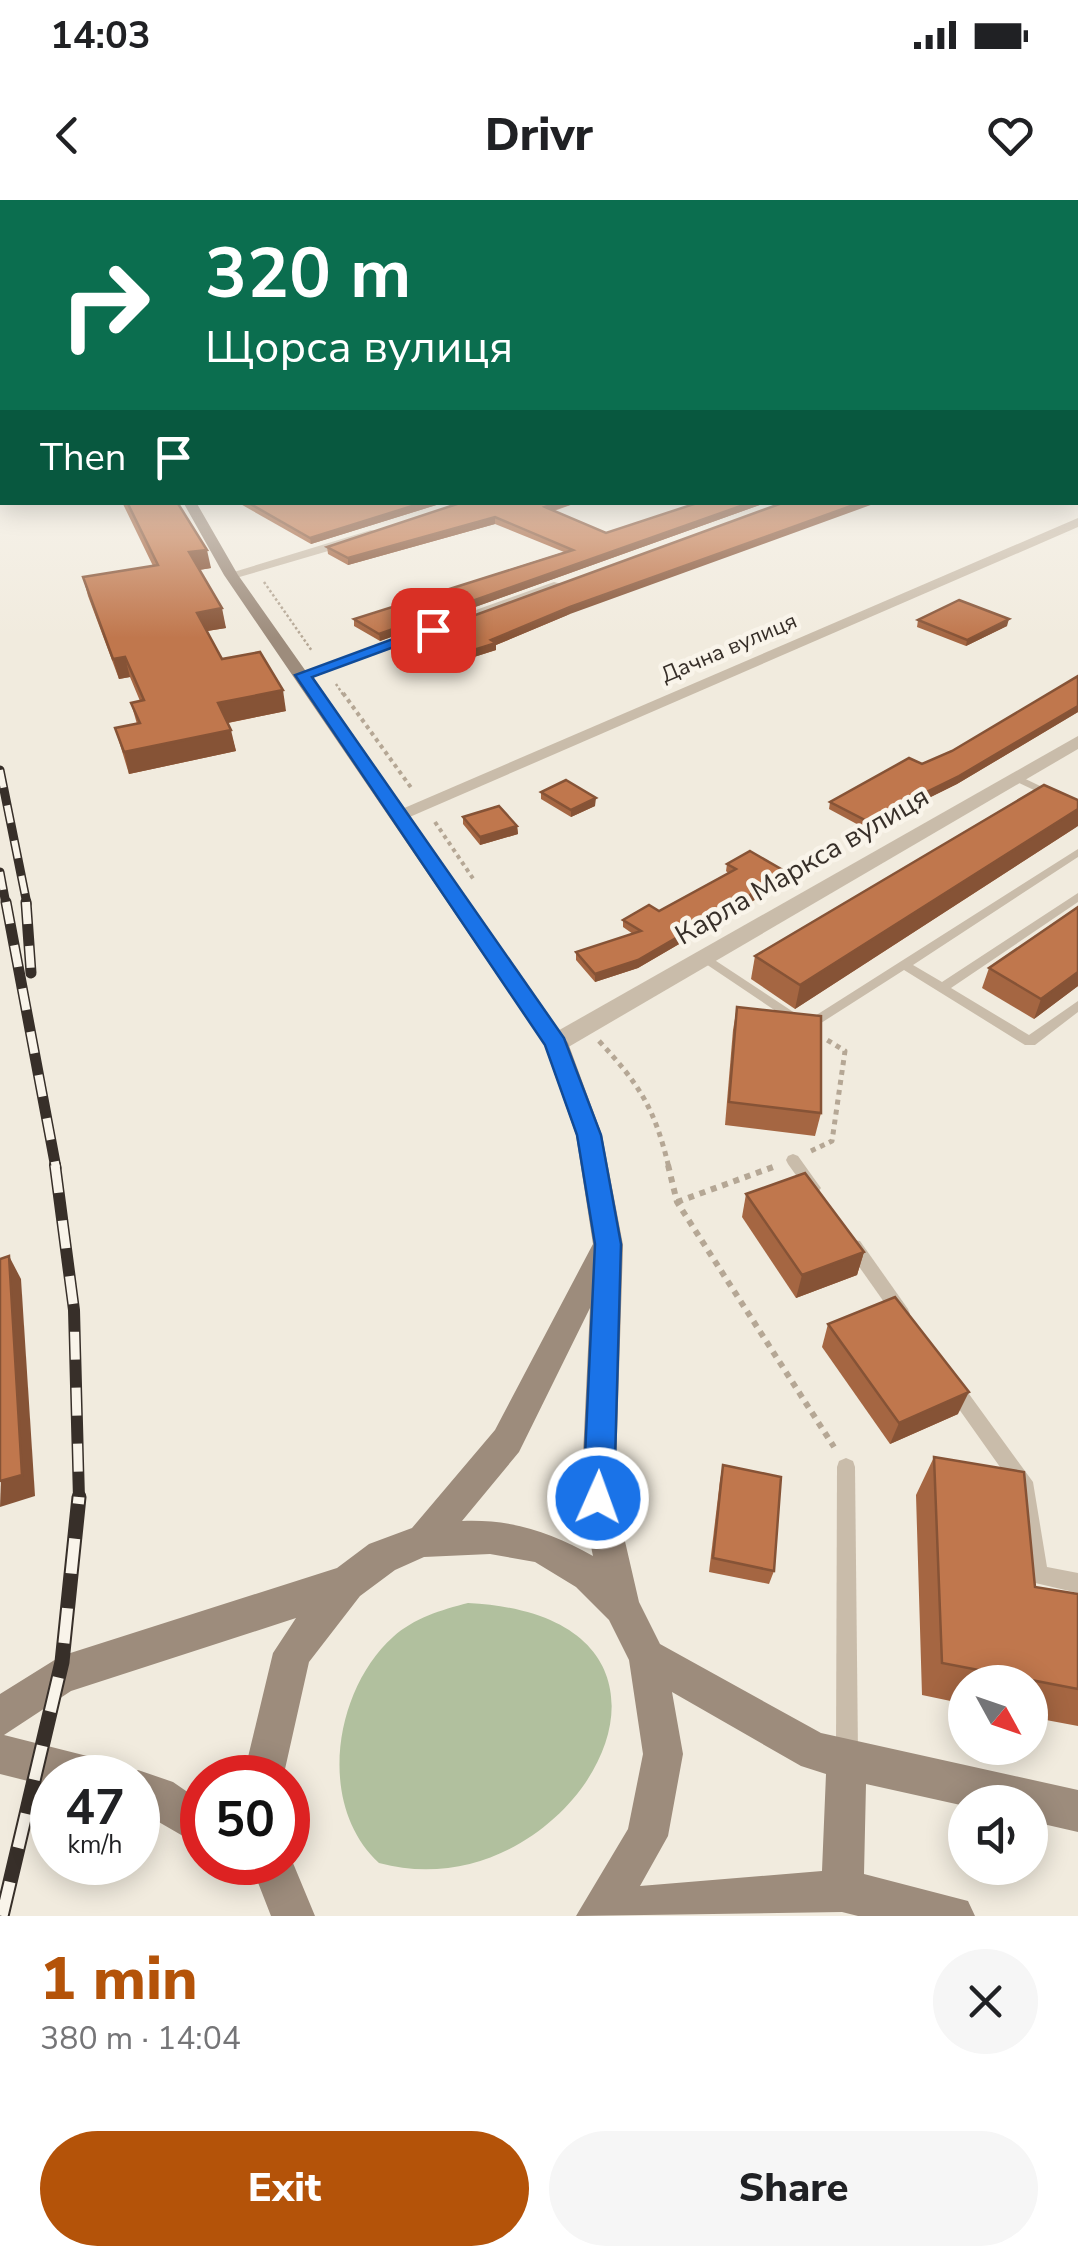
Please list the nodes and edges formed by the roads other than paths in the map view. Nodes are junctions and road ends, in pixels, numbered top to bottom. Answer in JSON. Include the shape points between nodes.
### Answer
{"nodes":[{"id":1,"x":191,"y":505,"type":"edge"},
{"id":2,"x":1078,"y":522,"type":"edge"},
{"id":3,"x":384,"y":530,"type":"edge"},
{"id":4,"x":231,"y":575,"type":"junction"},
{"id":5,"x":569,"y":582,"type":"edge"},
{"id":6,"x":302,"y":675,"type":"junction"},
{"id":7,"x":1078,"y":741,"type":"edge"},
{"id":8,"x":1015,"y":778,"type":"junction"},
{"id":9,"x":1078,"y":808,"type":"edge"},
{"id":10,"x":398,"y":815,"type":"junction"},
{"id":11,"x":1078,"y":852,"type":"edge"},
{"id":12,"x":1060,"y":864,"type":"junction"},
{"id":13,"x":1078,"y":873,"type":"edge"},
{"id":14,"x":1078,"y":897,"type":"edge"},
{"id":15,"x":704,"y":958,"type":"junction"},
{"id":16,"x":904,"y":964,"type":"junction"},
{"id":17,"x":942,"y":988,"type":"junction"},
{"id":18,"x":1078,"y":1005,"type":"edge"},
{"id":19,"x":556,"y":1044,"type":"junction"},
{"id":20,"x":793,"y":1160,"type":"road end"},
{"id":21,"x":608,"y":1244,"type":"junction"},
{"id":22,"x":915,"y":1332,"type":"edge"},
{"id":23,"x":948,"y":1378,"type":"edge"},
{"id":24,"x":846,"y":1467,"type":"dead end"},
{"id":25,"x":424,"y":1540,"type":"junction"},
{"id":26,"x":347,"y":1582,"type":"junction"},
{"id":27,"x":1078,"y":1583,"type":"edge"},
{"id":28,"x":622,"y":1607,"type":"junction"},
{"id":29,"x":647,"y":1657,"type":"junction"},
{"id":30,"x":0,"y":1718,"type":"edge"},
{"id":31,"x":0,"y":1754,"type":"edge"},
{"id":32,"x":268,"y":1755,"type":"edge"},
{"id":33,"x":847,"y":1759,"type":"junction"},
{"id":34,"x":30,"y":1762,"type":"edge"},
{"id":35,"x":1078,"y":1811,"type":"edge"},
{"id":36,"x":277,"y":1885,"type":"edge"},
{"id":37,"x":842,"y":1904,"type":"edge"},
{"id":38,"x":601,"y":1914,"type":"edge"},
{"id":39,"x":294,"y":1916,"type":"edge"},
{"id":40,"x":952,"y":1916,"type":"edge"}],
"edges":[{"from":1,"to":4,"type":"main road"},
{"from":2,"to":10,"type":"street","name":"Дачна вулиця"},
{"from":3,"to":4,"type":"street"},
{"from":4,"to":6,"type":"main road"},
{"from":5,"to":6,"type":"street"},
{"from":6,"to":10,"type":"main road"},
{"from":7,"to":8,"type":"street","name":"Карла Маркса вулиця"},
{"from":8,"to":9,"type":"lane"},
{"from":8,"to":15,"type":"street","name":"Карла Маркса вулиця"},
{"from":10,"to":19,"type":"main road"},
{"from":11,"to":12,"type":"lane"},
{"from":12,"to":13,"type":"lane"},
{"from":12,"to":16,"type":"lane"},
{"from":14,"to":17,"type":"lane"},
{"from":15,"to":16,"type":"lane","via":[[807,1027]]},
{"from":15,"to":19,"type":"street","name":"Карла Маркса вулиця"},
{"from":16,"to":17,"type":"lane"},
{"from":17,"to":18,"type":"lane","via":[[1030,1042]]},
{"from":19,"to":21,"type":"main road","via":[[589,1135]]},
{"from":20,"to":22,"type":"lane"},
{"from":21,"to":25,"type":"main road","via":[[507,1441]]},
{"from":21,"to":28,"type":"main road","via":[[598,1498]]},
{"from":23,"to":27,"type":"lane","via":[[1026,1488],[1038,1575]]},
{"from":24,"to":33,"type":"lane"},
{"from":25,"to":26,"type":"main road","via":[[382,1557]]},
{"from":25,"to":28,"type":"main road","via":[[490,1537],[540,1546],[589,1574]]},
{"from":26,"to":30,"type":"main road","via":[[62,1674]]},
{"from":26,"to":32,"type":"main road","via":[[292,1653]]},
{"from":28,"to":29,"type":"main road"},
{"from":29,"to":33,"type":"main road","via":[[815,1752]]},
{"from":29,"to":38,"type":"main road","via":[[663,1754],[647,1836]]},
{"from":31,"to":34,"type":"main road"},
{"from":33,"to":35,"type":"main road"},
{"from":33,"to":37,"type":"main road"},
{"from":36,"to":39,"type":"main road"},
{"from":37,"to":38,"type":"main road"},
{"from":37,"to":40,"type":"main road"}]}
